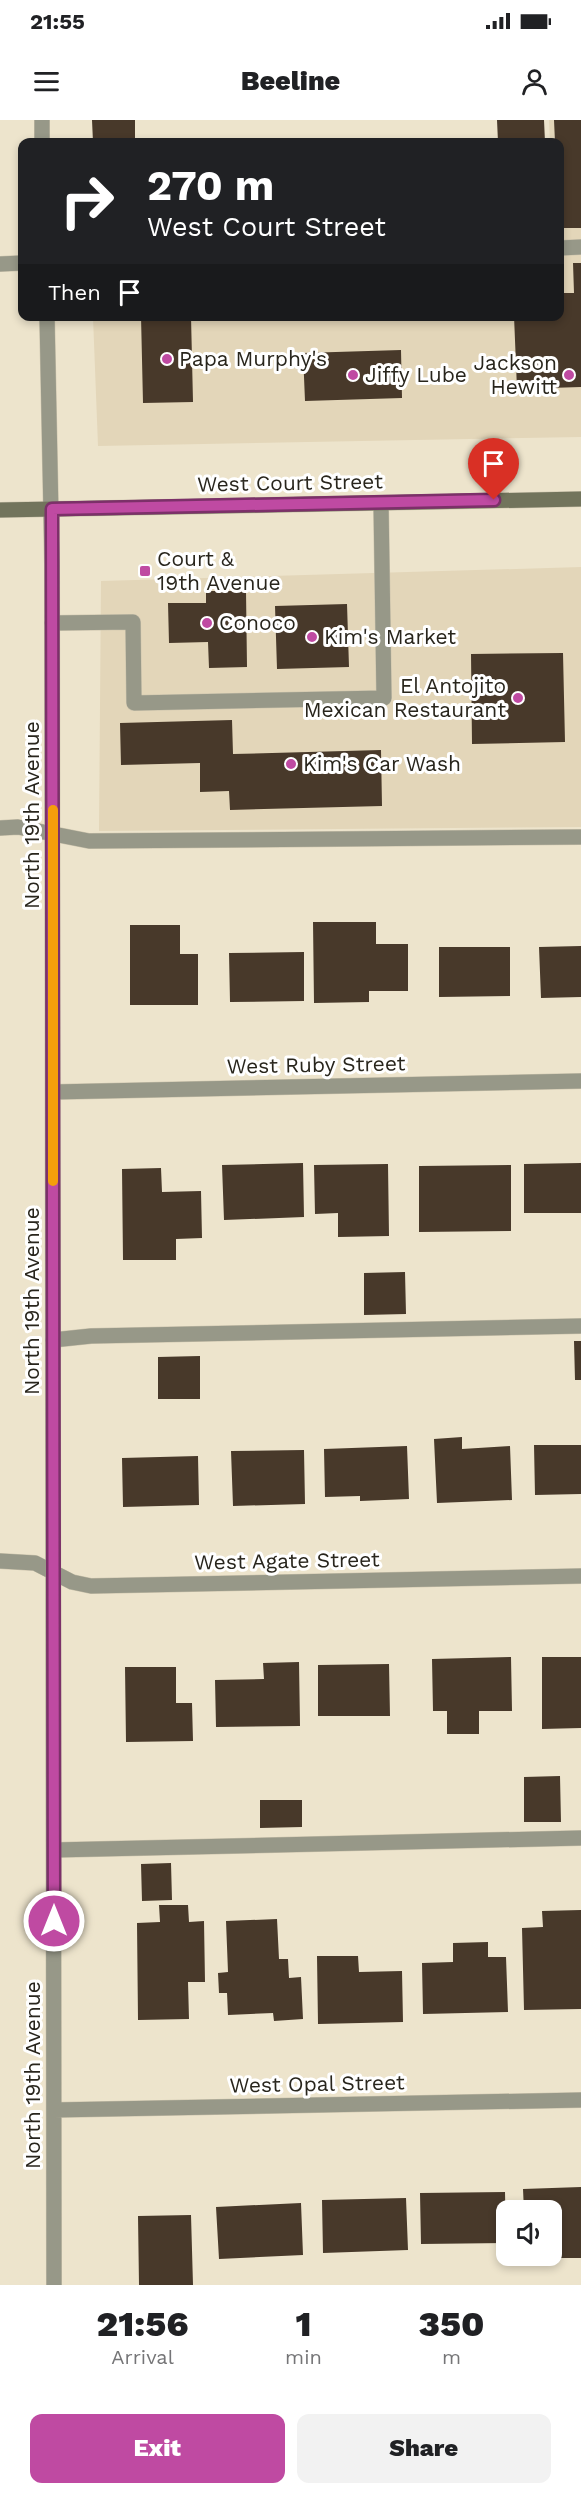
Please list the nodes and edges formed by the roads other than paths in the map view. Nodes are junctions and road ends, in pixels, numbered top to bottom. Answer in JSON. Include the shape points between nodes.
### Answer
{"nodes":[{"id":1,"x":42,"y":120,"type":"edge"},
{"id":2,"x":42,"y":138,"type":"edge"},
{"id":3,"x":581,"y":247,"type":"edge"},
{"id":4,"x":564,"y":248,"type":"edge"},
{"id":5,"x":18,"y":263,"type":"edge"},
{"id":6,"x":0,"y":264,"type":"edge"},
{"id":7,"x":47,"y":321,"type":"edge"},
{"id":8,"x":581,"y":499,"type":"edge"},
{"id":9,"x":381,"y":503,"type":"junction"},
{"id":10,"x":52,"y":509,"type":"junction"},
{"id":11,"x":0,"y":510,"type":"edge"},
{"id":12,"x":52,"y":623,"type":"junction"},
{"id":13,"x":0,"y":828,"type":"edge"},
{"id":14,"x":53,"y":834,"type":"junction"},
{"id":15,"x":581,"y":837,"type":"edge"},
{"id":16,"x":581,"y":1081,"type":"edge"},
{"id":17,"x":53,"y":1092,"type":"junction"},
{"id":18,"x":581,"y":1326,"type":"edge"},
{"id":19,"x":53,"y":1340,"type":"junction"},
{"id":20,"x":0,"y":1561,"type":"edge"},
{"id":21,"x":53,"y":1573,"type":"junction"},
{"id":22,"x":581,"y":1576,"type":"edge"},
{"id":23,"x":581,"y":1838,"type":"edge"},
{"id":24,"x":54,"y":1851,"type":"junction"},
{"id":25,"x":581,"y":2100,"type":"edge"},
{"id":26,"x":54,"y":2110,"type":"junction"},
{"id":27,"x":54,"y":2285,"type":"edge"}],
"edges":[{"from":1,"to":2,"type":"street"},
{"from":3,"to":4,"type":"street"},
{"from":5,"to":6,"type":"street"},
{"from":7,"to":10,"type":"street","name":"North 19th Avenue"},
{"from":8,"to":9,"type":"main road","name":"West Court Street"},
{"from":9,"to":10,"type":"main road","name":"West Court Street"},
{"from":9,"to":12,"type":"street","via":[[384,699],[134,703],[133,622]]},
{"from":10,"to":11,"type":"main road","name":"West Court Street"},
{"from":10,"to":12,"type":"street","name":"North 19th Avenue"},
{"from":12,"to":14,"type":"street","name":"North 19th Avenue"},
{"from":13,"to":14,"type":"street","via":[[18,827]]},
{"from":14,"to":15,"type":"street","via":[[89,841]]},
{"from":14,"to":17,"type":"street","name":"North 19th Avenue"},
{"from":16,"to":17,"type":"street","name":"West Ruby Street"},
{"from":17,"to":19,"type":"street","name":"North 19th Avenue"},
{"from":18,"to":19,"type":"street"},
{"from":19,"to":21,"type":"street","name":"North 19th Avenue"},
{"from":20,"to":21,"type":"street","name":"West Agate Street","via":[[35,1563]]},
{"from":21,"to":22,"type":"street","name":"West Agate Street","via":[[91,1586]]},
{"from":21,"to":24,"type":"street","name":"North 19th Avenue"},
{"from":23,"to":24,"type":"street"},
{"from":24,"to":26,"type":"street","name":"North 19th Avenue"},
{"from":25,"to":26,"type":"street","name":"West Opal Street"},
{"from":26,"to":27,"type":"street","name":"North 19th Avenue"}]}
